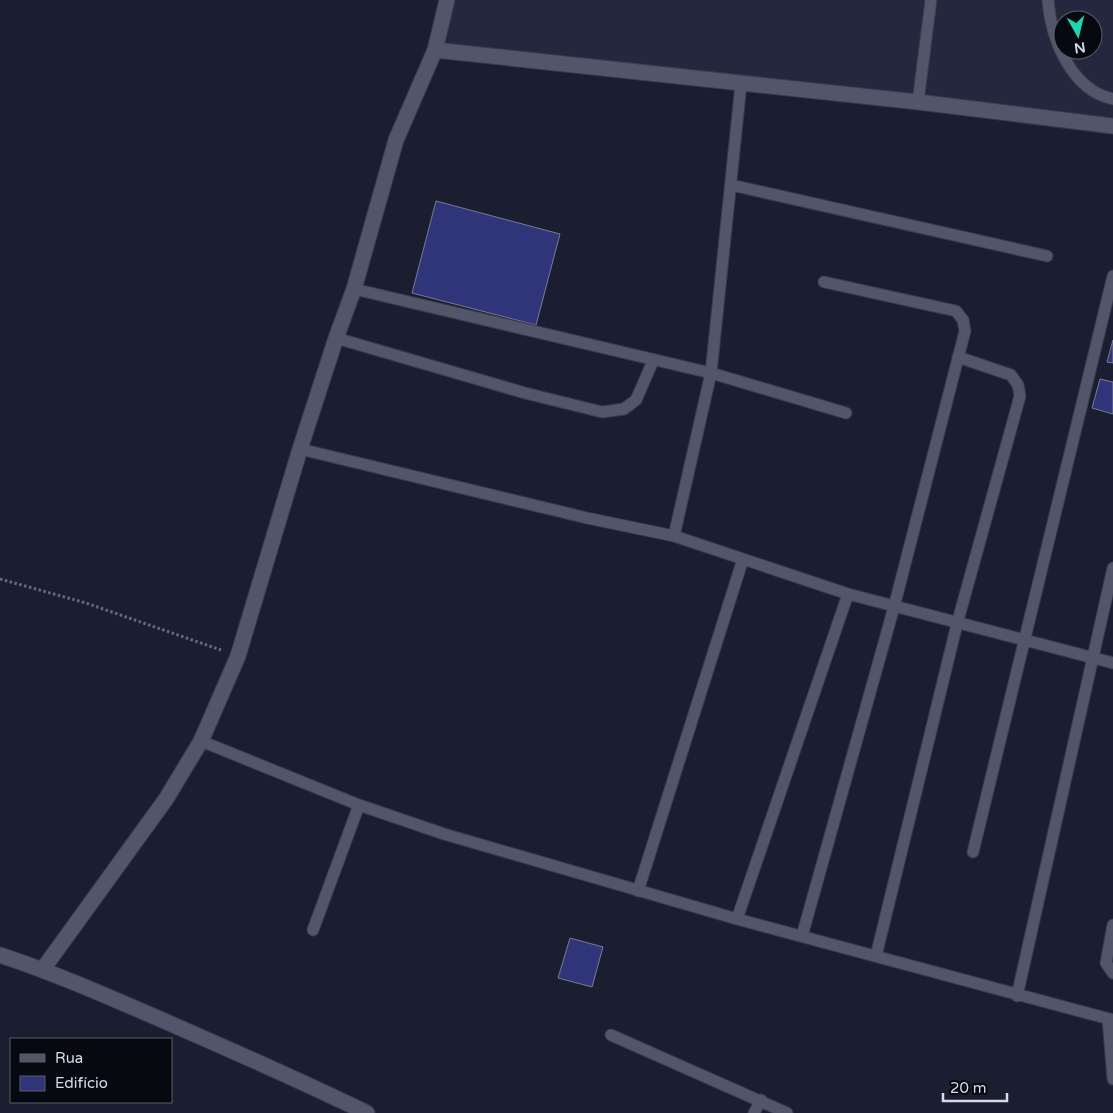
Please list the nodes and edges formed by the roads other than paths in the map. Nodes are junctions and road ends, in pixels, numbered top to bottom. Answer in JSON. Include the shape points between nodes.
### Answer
{"nodes":[{"id":1,"x":447,"y":0,"type":"edge"},
{"id":2,"x":931,"y":0,"type":"edge"},
{"id":3,"x":1048,"y":0,"type":"edge"},
{"id":4,"x":435,"y":50,"type":"junction"},
{"id":5,"x":741,"y":84,"type":"junction"},
{"id":6,"x":1113,"y":99,"type":"edge"},
{"id":7,"x":918,"y":102,"type":"junction"},
{"id":8,"x":1113,"y":126,"type":"edge"},
{"id":9,"x":731,"y":185,"type":"junction"},
{"id":10,"x":1047,"y":256,"type":"dead end"},
{"id":11,"x":1113,"y":276,"type":"edge"},
{"id":12,"x":824,"y":282,"type":"dead end"},
{"id":13,"x":354,"y":289,"type":"junction"},
{"id":14,"x":336,"y":338,"type":"junction"},
{"id":15,"x":958,"y":358,"type":"junction"},
{"id":16,"x":653,"y":361,"type":"junction"},
{"id":17,"x":711,"y":373,"type":"junction"},
{"id":18,"x":846,"y":414,"type":"dead end"},
{"id":19,"x":300,"y":449,"type":"junction"},
{"id":20,"x":674,"y":536,"type":"junction"},
{"id":21,"x":743,"y":558,"type":"junction"},
{"id":22,"x":1113,"y":568,"type":"edge"},
{"id":23,"x":848,"y":594,"type":"junction"},
{"id":24,"x":1110,"y":595,"type":"edge"},
{"id":25,"x":894,"y":607,"type":"junction"},
{"id":26,"x":957,"y":624,"type":"junction"},
{"id":27,"x":1026,"y":639,"type":"junction"},
{"id":28,"x":1092,"y":658,"type":"junction"},
{"id":29,"x":1113,"y":663,"type":"edge"},
{"id":30,"x":201,"y":741,"type":"junction"},
{"id":31,"x":358,"y":805,"type":"junction"},
{"id":32,"x":973,"y":852,"type":"dead end"},
{"id":33,"x":638,"y":890,"type":"junction"},
{"id":34,"x":737,"y":919,"type":"junction"},
{"id":35,"x":1113,"y":925,"type":"edge"},
{"id":36,"x":313,"y":930,"type":"dead end"},
{"id":37,"x":802,"y":936,"type":"junction"},
{"id":38,"x":0,"y":955,"type":"edge"},
{"id":39,"x":876,"y":956,"type":"junction"},
{"id":40,"x":43,"y":969,"type":"junction"},
{"id":41,"x":1113,"y":972,"type":"edge"},
{"id":42,"x":1018,"y":996,"type":"junction"},
{"id":43,"x":1111,"y":1020,"type":"edge"},
{"id":44,"x":611,"y":1035,"type":"dead end"},
{"id":45,"x":1113,"y":1079,"type":"edge"},
{"id":46,"x":761,"y":1100,"type":"junction"},
{"id":47,"x":367,"y":1113,"type":"edge"},
{"id":48,"x":754,"y":1113,"type":"edge"},
{"id":49,"x":787,"y":1113,"type":"edge"}],
"edges":[{"from":1,"to":4,"type":"street"},
{"from":2,"to":7,"type":"lane"},
{"from":3,"to":6,"type":"lane","via":[[1058,47],[1079,80],[1104,97]]},
{"from":4,"to":5,"type":"street"},
{"from":4,"to":13,"type":"street","via":[[396,140]]},
{"from":5,"to":7,"type":"street"},
{"from":5,"to":9,"type":"lane"},
{"from":7,"to":8,"type":"street"},
{"from":9,"to":10,"type":"lane"},
{"from":9,"to":17,"type":"lane"},
{"from":11,"to":27,"type":"lane"},
{"from":12,"to":15,"type":"lane","via":[[956,311],[963,320],[965,331]]},
{"from":13,"to":14,"type":"street"},
{"from":13,"to":16,"type":"lane"},
{"from":14,"to":16,"type":"lane","via":[[602,412],[624,409],[636,400]]},
{"from":14,"to":19,"type":"street"},
{"from":15,"to":25,"type":"lane"},
{"from":15,"to":26,"type":"lane","via":[[1011,375],[1020,396]]},
{"from":16,"to":17,"type":"lane"},
{"from":17,"to":18,"type":"lane"},
{"from":17,"to":20,"type":"lane"},
{"from":19,"to":20,"type":"lane"},
{"from":19,"to":30,"type":"street","via":[[238,656]]},
{"from":20,"to":21,"type":"lane"},
{"from":21,"to":23,"type":"lane"},
{"from":21,"to":33,"type":"lane"},
{"from":22,"to":24,"type":"lane"},
{"from":23,"to":25,"type":"lane"},
{"from":23,"to":34,"type":"lane"},
{"from":24,"to":28,"type":"lane"},
{"from":25,"to":26,"type":"lane"},
{"from":25,"to":37,"type":"lane"},
{"from":26,"to":27,"type":"lane"},
{"from":26,"to":39,"type":"lane"},
{"from":27,"to":28,"type":"lane"},
{"from":27,"to":32,"type":"lane"},
{"from":28,"to":29,"type":"lane"},
{"from":28,"to":42,"type":"lane"},
{"from":30,"to":31,"type":"lane"},
{"from":30,"to":40,"type":"street","via":[[131,850]]},
{"from":31,"to":33,"type":"lane"},
{"from":31,"to":36,"type":"lane"},
{"from":33,"to":34,"type":"lane"},
{"from":34,"to":37,"type":"lane"},
{"from":35,"to":41,"type":"lane","via":[[1106,962]]},
{"from":37,"to":39,"type":"lane"},
{"from":38,"to":40,"type":"street"},
{"from":39,"to":42,"type":"lane"},
{"from":40,"to":47,"type":"street"},
{"from":42,"to":43,"type":"lane"},
{"from":43,"to":45,"type":"lane"},
{"from":44,"to":46,"type":"lane"},
{"from":46,"to":48,"type":"lane"},
{"from":46,"to":49,"type":"lane"}]}
